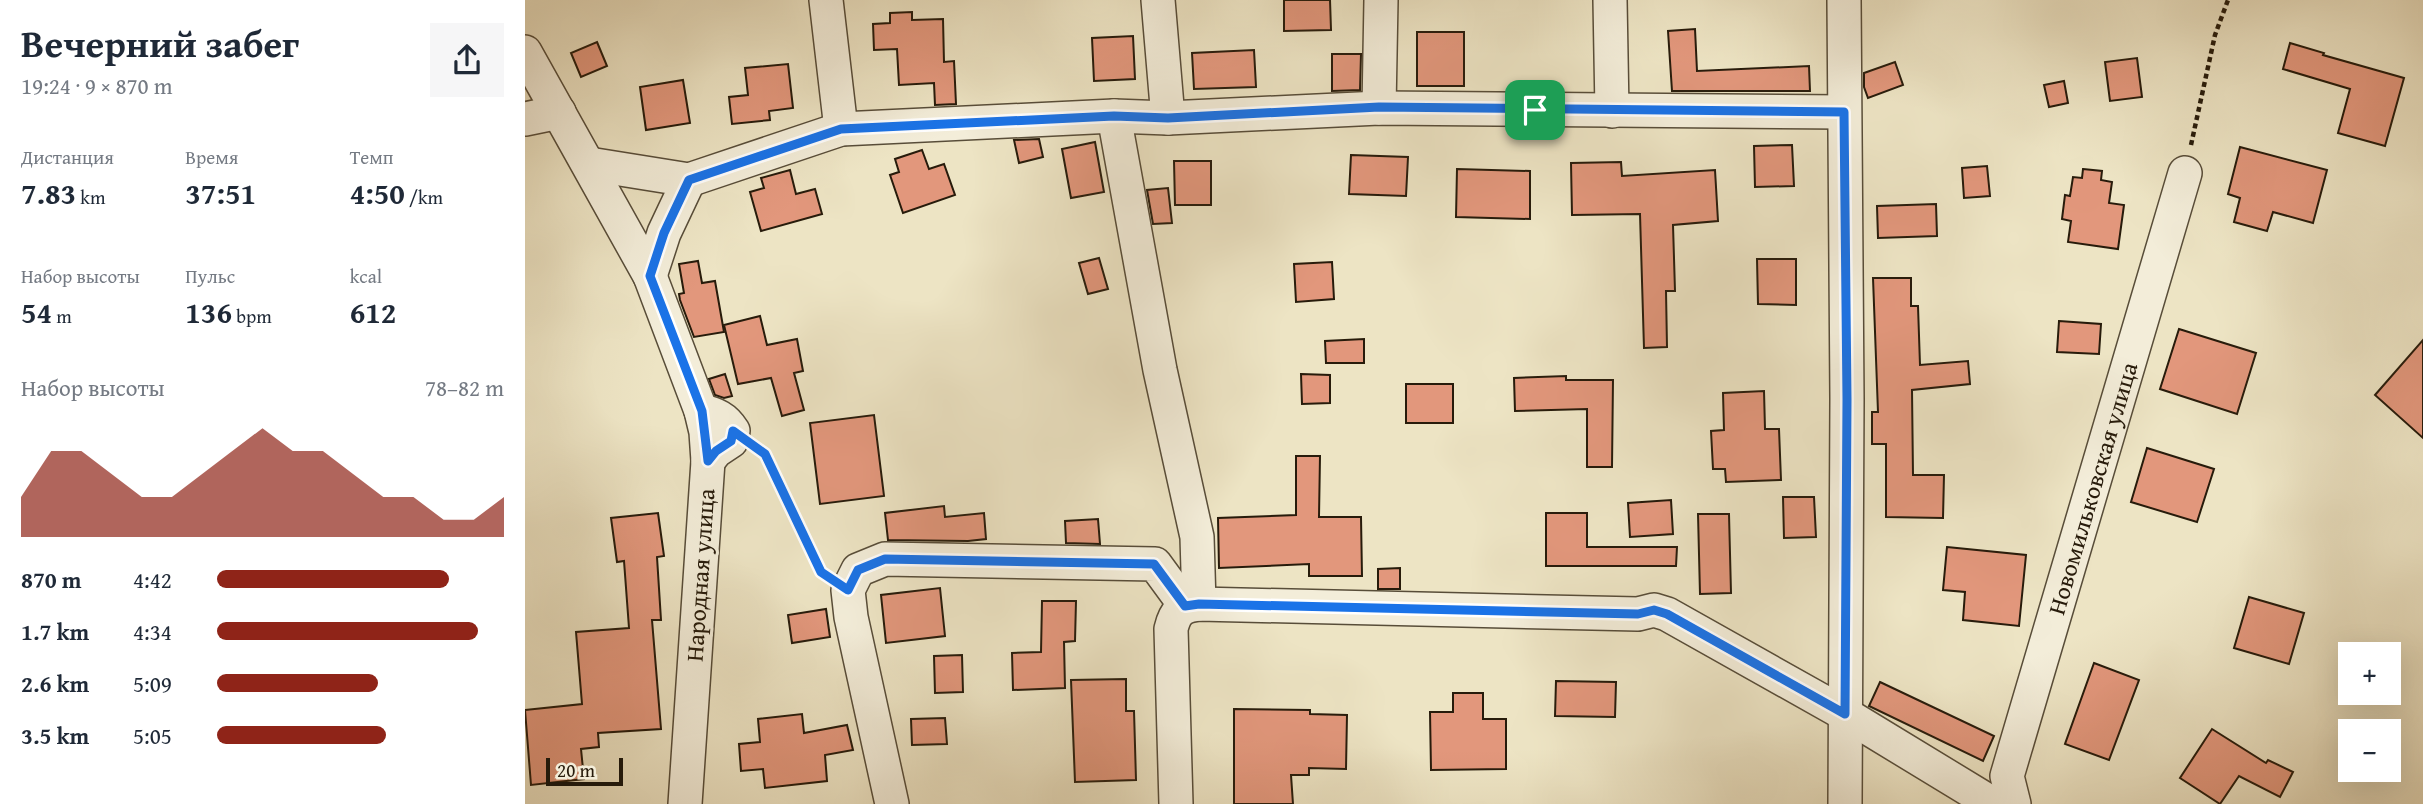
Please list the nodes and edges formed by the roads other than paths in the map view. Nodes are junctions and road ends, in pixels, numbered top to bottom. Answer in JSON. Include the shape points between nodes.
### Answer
{"nodes":[{"id":1,"x":826,"y":0,"type":"edge"},
{"id":2,"x":1158,"y":0,"type":"edge"},
{"id":3,"x":1381,"y":0,"type":"edge"},
{"id":4,"x":1610,"y":0,"type":"edge"},
{"id":5,"x":1844,"y":0,"type":"edge"},
{"id":6,"x":525,"y":52,"type":"edge"},
{"id":7,"x":1379,"y":107,"type":"junction"},
{"id":8,"x":1612,"y":111,"type":"junction"},
{"id":9,"x":559,"y":112,"type":"junction"},
{"id":10,"x":1844,"y":112,"type":"junction"},
{"id":11,"x":1114,"y":116,"type":"junction"},
{"id":12,"x":1168,"y":118,"type":"junction"},
{"id":13,"x":525,"y":119,"type":"edge"},
{"id":14,"x":841,"y":129,"type":"junction"},
{"id":15,"x":589,"y":164,"type":"junction"},
{"id":16,"x":2185,"y":173,"type":"road end"},
{"id":17,"x":689,"y":180,"type":"junction"},
{"id":18,"x":650,"y":276,"type":"junction"},
{"id":19,"x":702,"y":411,"type":"junction"},
{"id":20,"x":708,"y":461,"type":"junction"},
{"id":21,"x":1192,"y":605,"type":"junction"},
{"id":22,"x":1845,"y":714,"type":"junction"},
{"id":23,"x":685,"y":804,"type":"edge"},
{"id":24,"x":892,"y":804,"type":"edge"},
{"id":25,"x":1176,"y":804,"type":"edge"},
{"id":26,"x":1845,"y":804,"type":"edge"},
{"id":27,"x":1993,"y":804,"type":"edge"},
{"id":28,"x":2014,"y":804,"type":"edge"}],
"edges":[{"from":1,"to":14,"type":"street"},
{"from":2,"to":12,"type":"street"},
{"from":3,"to":7,"type":"street"},
{"from":4,"to":8,"type":"street"},
{"from":5,"to":10,"type":"street"},
{"from":6,"to":9,"type":"street","name":"Народная улица"},
{"from":7,"to":8,"type":"street"},
{"from":7,"to":12,"type":"street"},
{"from":8,"to":10,"type":"street"},
{"from":9,"to":13,"type":"street"},
{"from":9,"to":15,"type":"street","name":"Народная улица"},
{"from":10,"to":22,"type":"street"},
{"from":11,"to":12,"type":"street"},
{"from":11,"to":14,"type":"street"},
{"from":11,"to":21,"type":"street","via":[[1160,370],[1197,537]]},
{"from":14,"to":17,"type":"street"},
{"from":15,"to":17,"type":"street"},
{"from":15,"to":18,"type":"street","name":"Народная улица"},
{"from":16,"to":28,"type":"street","name":"Новомильковская улица","via":[[2007,776]]},
{"from":17,"to":18,"type":"street"},
{"from":18,"to":19,"type":"street","name":"Народная улица"},
{"from":19,"to":20,"type":"street","name":"Народная улица"},
{"from":19,"to":20,"type":"street","via":[[727,421],[733,431],[731,441]]},
{"from":20,"to":23,"type":"street","name":"Народная улица"},
{"from":21,"to":22,"type":"street","via":[[1638,614],[1654,610]]},
{"from":21,"to":24,"type":"street","via":[[1154,564],[885,559],[858,570],[848,590],[851,617]]},
{"from":21,"to":25,"type":"street","via":[[1174,615],[1171,629]]},
{"from":22,"to":26,"type":"street"},
{"from":22,"to":27,"type":"street"}]}
